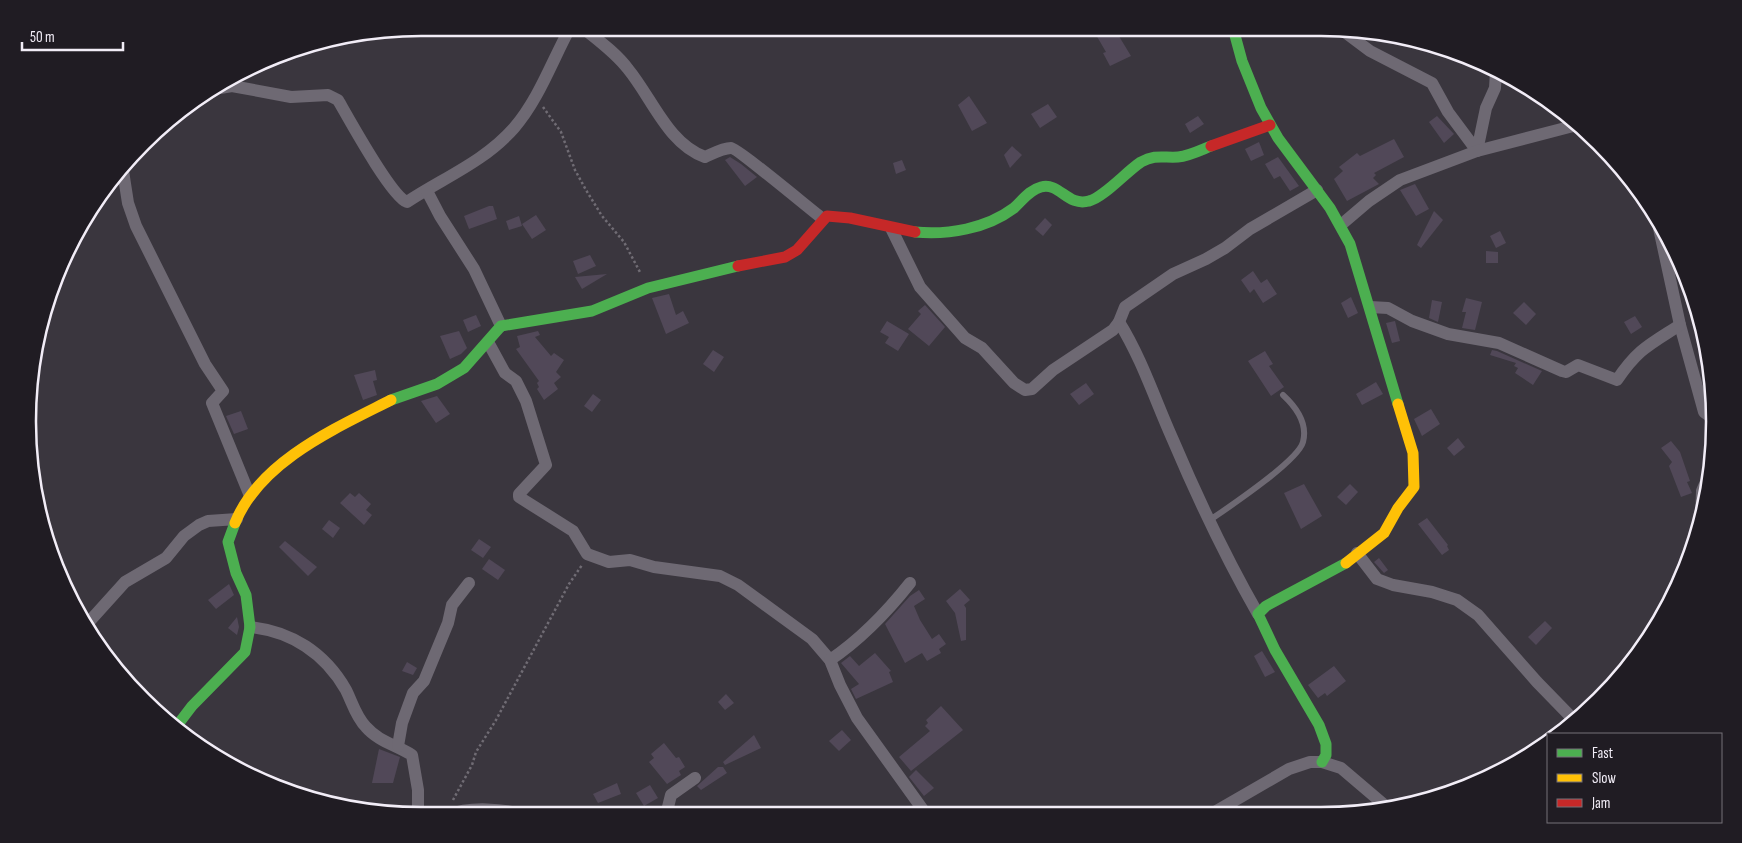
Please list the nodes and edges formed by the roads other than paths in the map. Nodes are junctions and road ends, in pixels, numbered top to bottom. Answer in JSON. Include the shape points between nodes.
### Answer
{"nodes":[{"id":1,"x":566,"y":36,"type":"edge"},
{"id":2,"x":592,"y":36,"type":"edge"},
{"id":3,"x":1235,"y":36,"type":"edge"},
{"id":4,"x":1352,"y":38,"type":"edge"},
{"id":5,"x":1496,"y":78,"type":"edge"},
{"id":6,"x":232,"y":86,"type":"edge"},
{"id":7,"x":1270,"y":125,"type":"junction"},
{"id":8,"x":1569,"y":127,"type":"edge"},
{"id":9,"x":1477,"y":150,"type":"junction"},
{"id":10,"x":124,"y":177,"type":"edge"},
{"id":11,"x":1318,"y":190,"type":"junction"},
{"id":12,"x":427,"y":191,"type":"junction"},
{"id":13,"x":823,"y":219,"type":"junction"},
{"id":14,"x":1342,"y":224,"type":"junction"},
{"id":15,"x":891,"y":228,"type":"junction"},
{"id":16,"x":1663,"y":245,"type":"edge"},
{"id":17,"x":1370,"y":306,"type":"junction"},
{"id":18,"x":1119,"y":322,"type":"junction"},
{"id":19,"x":1680,"y":325,"type":"junction"},
{"id":20,"x":501,"y":326,"type":"junction"},
{"id":21,"x":488,"y":342,"type":"junction"},
{"id":22,"x":1283,"y":395,"type":"dead end"},
{"id":23,"x":1706,"y":413,"type":"edge"},
{"id":24,"x":250,"y":496,"type":"junction"},
{"id":25,"x":237,"y":519,"type":"junction"},
{"id":26,"x":1210,"y":520,"type":"junction"},
{"id":27,"x":1357,"y":553,"type":"junction"},
{"id":28,"x":469,"y":583,"type":"dead end"},
{"id":29,"x":910,"y":583,"type":"dead end"},
{"id":30,"x":1258,"y":614,"type":"junction"},
{"id":31,"x":91,"y":619,"type":"edge"},
{"id":32,"x":250,"y":627,"type":"junction"},
{"id":33,"x":830,"y":660,"type":"junction"},
{"id":34,"x":1570,"y":715,"type":"edge"},
{"id":35,"x":180,"y":722,"type":"edge"},
{"id":36,"x":398,"y":746,"type":"junction"},
{"id":37,"x":1322,"y":762,"type":"junction"},
{"id":38,"x":695,"y":778,"type":"dead end"},
{"id":39,"x":1380,"y":802,"type":"edge"},
{"id":40,"x":417,"y":807,"type":"edge"},
{"id":41,"x":668,"y":807,"type":"edge"},
{"id":42,"x":921,"y":807,"type":"edge"},
{"id":43,"x":1224,"y":807,"type":"edge"}],
"edges":[{"from":1,"to":12,"type":"street","via":[[536,95],[514,128],[483,156]]},
{"from":2,"to":13,"type":"street","via":[[628,69],[685,147],[705,157],[731,148],[740,151]]},
{"from":3,"to":7,"type":"street","via":[[1241,66]]},
{"from":4,"to":9,"type":"street","via":[[1370,52],[1432,83],[1448,112]]},
{"from":5,"to":9,"type":"street"},
{"from":6,"to":12,"type":"street","via":[[291,97],[328,95],[338,100],[402,200],[407,202]]},
{"from":7,"to":11,"type":"street"},
{"from":7,"to":15,"type":"street","via":[[1179,156],[1162,155],[1142,162],[1092,201],[1072,202],[1047,186],[1037,188],[1011,210],[964,230],[930,234]]},
{"from":8,"to":9,"type":"street"},
{"from":9,"to":14,"type":"street","via":[[1400,180]]},
{"from":10,"to":24,"type":"street","via":[[136,226],[205,364],[223,391],[212,403]]},
{"from":11,"to":14,"type":"street"},
{"from":11,"to":18,"type":"street","via":[[1250,228],[1225,248],[1173,274],[1125,307]]},
{"from":12,"to":20,"type":"street","via":[[474,270]]},
{"from":13,"to":15,"type":"street","via":[[845,215]]},
{"from":13,"to":20,"type":"street","via":[[798,250],[785,257],[648,288],[592,311]]},
{"from":14,"to":17,"type":"street"},
{"from":15,"to":18,"type":"street","via":[[920,287],[965,338],[982,348],[1014,384],[1025,390],[1032,389],[1053,370],[1113,330]]},
{"from":16,"to":19,"type":"street"},
{"from":17,"to":19,"type":"street","via":[[1388,308],[1448,334],[1499,342],[1562,371],[1578,365],[1617,380],[1632,358]]},
{"from":17,"to":27,"type":"street","via":[[1413,453],[1416,482],[1384,533]]},
{"from":18,"to":26,"type":"street","via":[[1134,345],[1172,439]]},
{"from":19,"to":23,"type":"street"},
{"from":20,"to":21,"type":"street"},
{"from":21,"to":24,"type":"street","via":[[464,368],[451,376],[394,399],[290,456]]},
{"from":21,"to":33,"type":"street","via":[[526,401],[546,465],[519,497],[574,531],[587,554],[609,562],[630,560],[654,567],[720,576],[738,585],[812,639]]},
{"from":22,"to":26,"type":"lane","via":[[1295,406],[1303,424],[1303,442],[1272,475]]},
{"from":24,"to":25,"type":"street"},
{"from":25,"to":31,"type":"street","via":[[208,521],[199,525],[184,536],[166,558],[125,582]]},
{"from":25,"to":32,"type":"street","via":[[228,542],[246,595]]},
{"from":26,"to":30,"type":"street"},
{"from":27,"to":30,"type":"street","via":[[1339,569],[1274,602]]},
{"from":27,"to":34,"type":"street","via":[[1377,579],[1457,600],[1478,615]]},
{"from":28,"to":36,"type":"street","via":[[452,605],[424,681],[413,693]]},
{"from":29,"to":33,"type":"street","via":[[875,622]]},
{"from":30,"to":37,"type":"street","via":[[1319,725],[1326,744]]},
{"from":32,"to":35,"type":"street","via":[[245,652]]},
{"from":32,"to":36,"type":"street","via":[[284,634],[324,659],[345,689],[364,726],[377,738]]},
{"from":33,"to":42,"type":"street","via":[[857,718]]},
{"from":36,"to":40,"type":"street","via":[[412,754]]},
{"from":37,"to":39,"type":"street","via":[[1341,768]]},
{"from":37,"to":43,"type":"street","via":[[1289,770]]},
{"from":38,"to":41,"type":"street","via":[[671,795]]}]}
